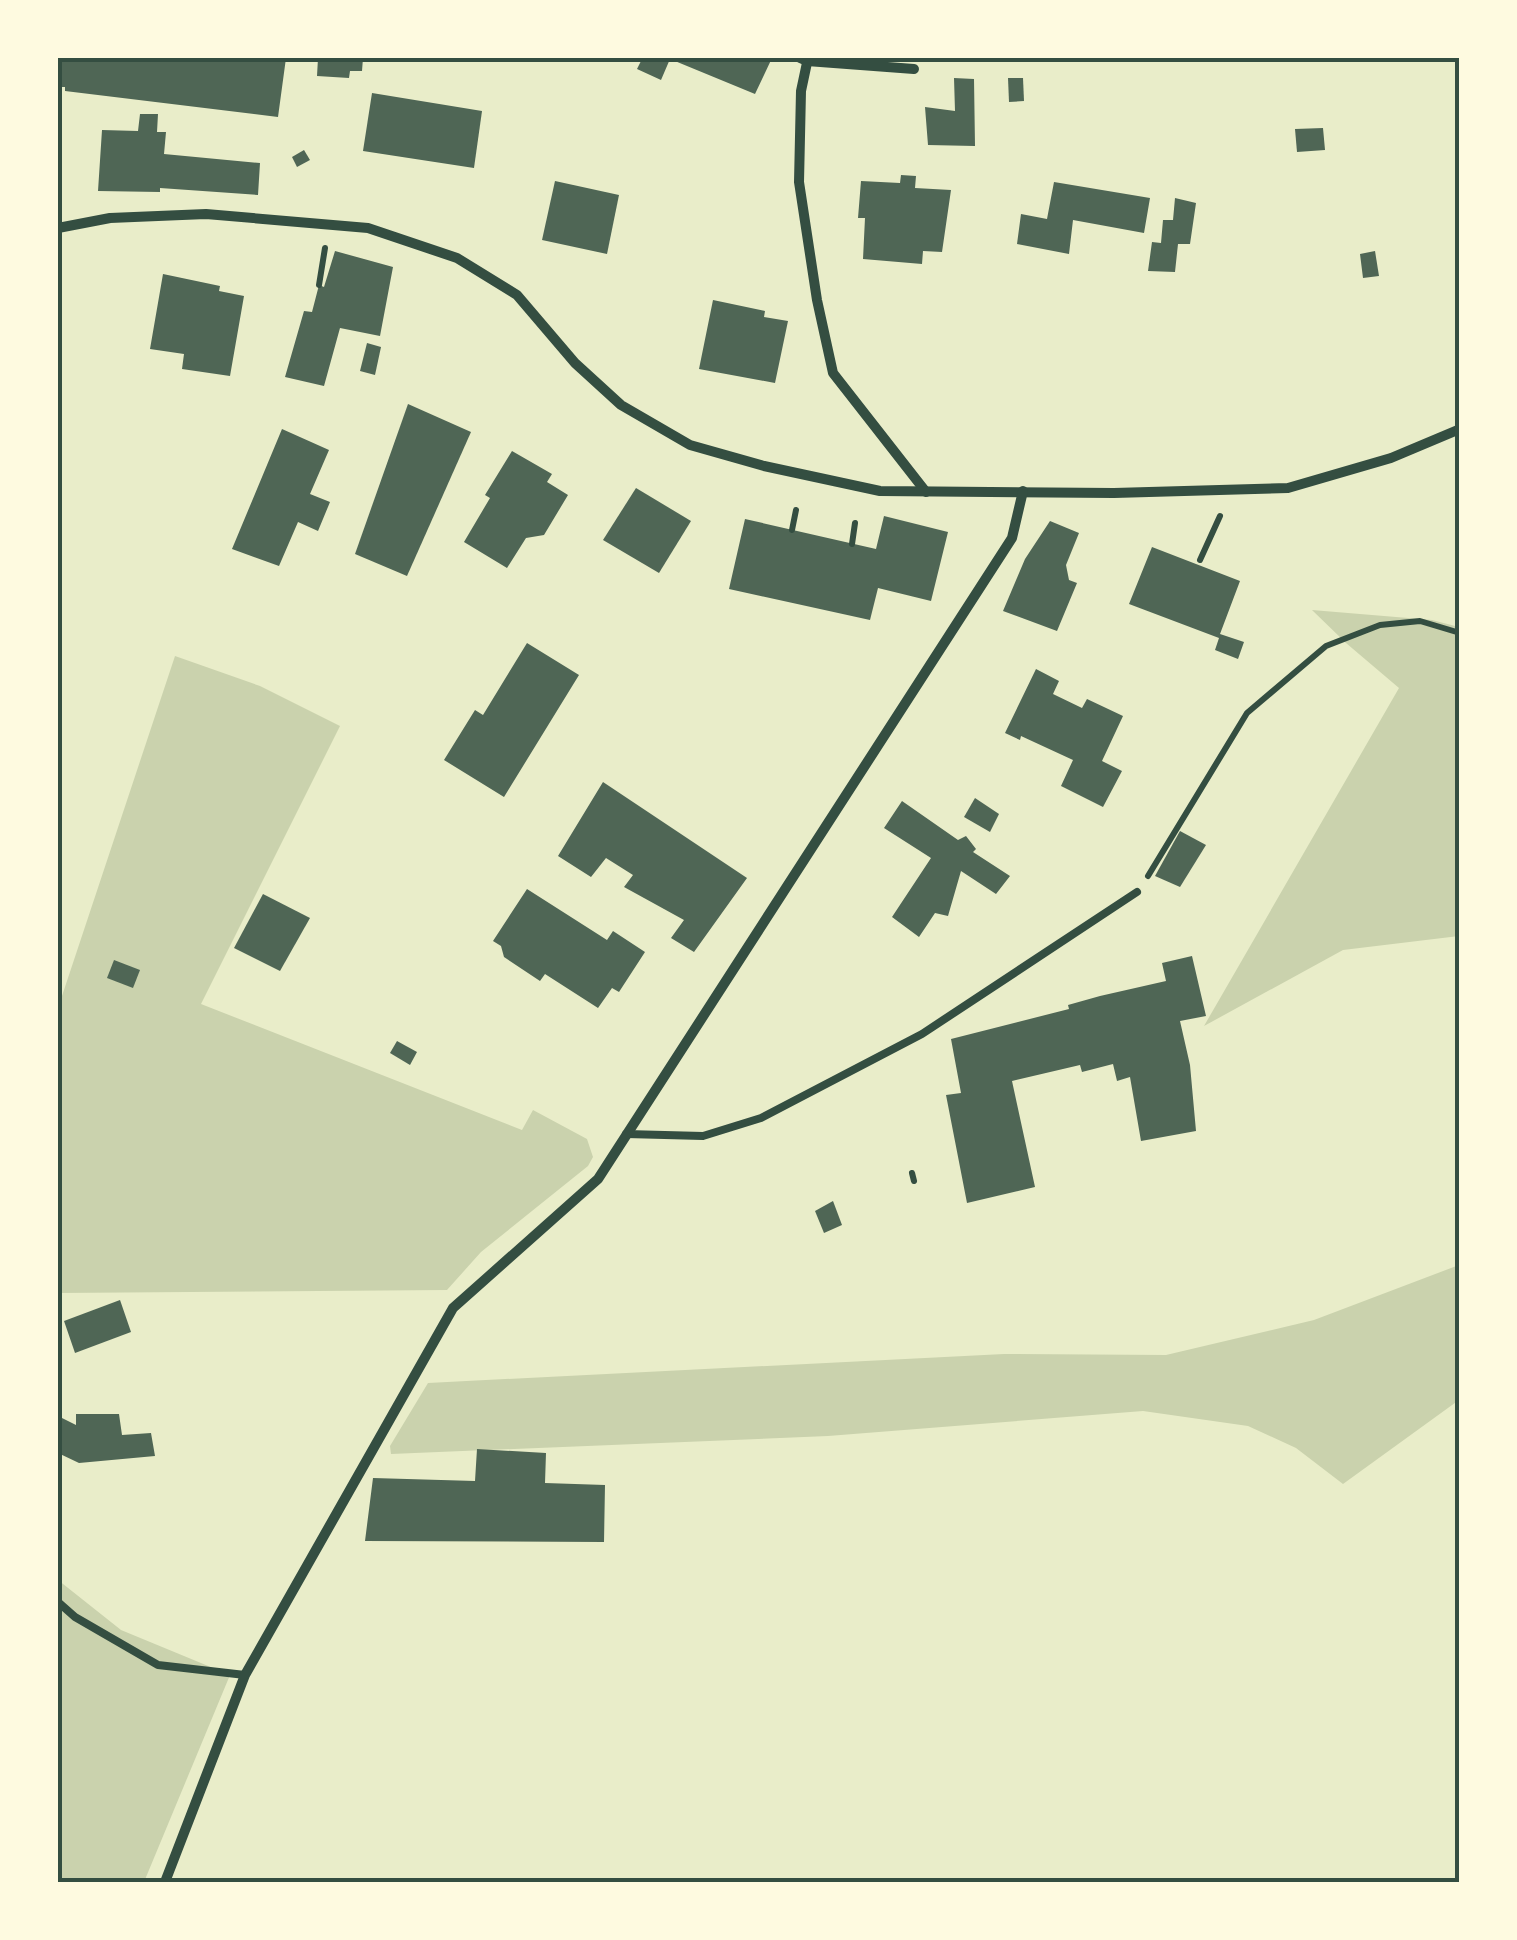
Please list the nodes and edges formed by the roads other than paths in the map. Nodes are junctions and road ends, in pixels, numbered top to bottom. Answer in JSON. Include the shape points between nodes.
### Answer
{"nodes":[{"id":1,"x":805,"y":59,"type":"edge"},
{"id":2,"x":914,"y":69,"type":"dead end"},
{"id":3,"x":58,"y":228,"type":"edge"},
{"id":4,"x":1460,"y":429,"type":"edge"},
{"id":5,"x":1022,"y":491,"type":"junction"},
{"id":6,"x":926,"y":493,"type":"junction"},
{"id":7,"x":1138,"y":892,"type":"road end"},
{"id":8,"x":626,"y":1134,"type":"junction"},
{"id":9,"x":58,"y":1602,"type":"edge"},
{"id":10,"x":245,"y":1675,"type":"junction"},
{"id":11,"x":164,"y":1882,"type":"edge"}],
"edges":[{"from":1,"to":2,"type":"street"},
{"from":1,"to":6,"type":"street","via":[[800,182],[833,373]]},
{"from":3,"to":6,"type":"street","via":[[110,218],[206,214],[368,228],[457,258],[517,295],[621,405],[690,445],[880,491]]},
{"from":4,"to":5,"type":"street","via":[[1391,458],[1288,488]]},
{"from":5,"to":6,"type":"street"},
{"from":5,"to":8,"type":"street","via":[[1012,538]]},
{"from":7,"to":8,"type":"lane","via":[[922,1034],[761,1118],[703,1136]]},
{"from":8,"to":10,"type":"street","via":[[598,1179],[454,1308]]},
{"from":9,"to":10,"type":"lane","via":[[158,1665]]},
{"from":10,"to":11,"type":"street"}]}
